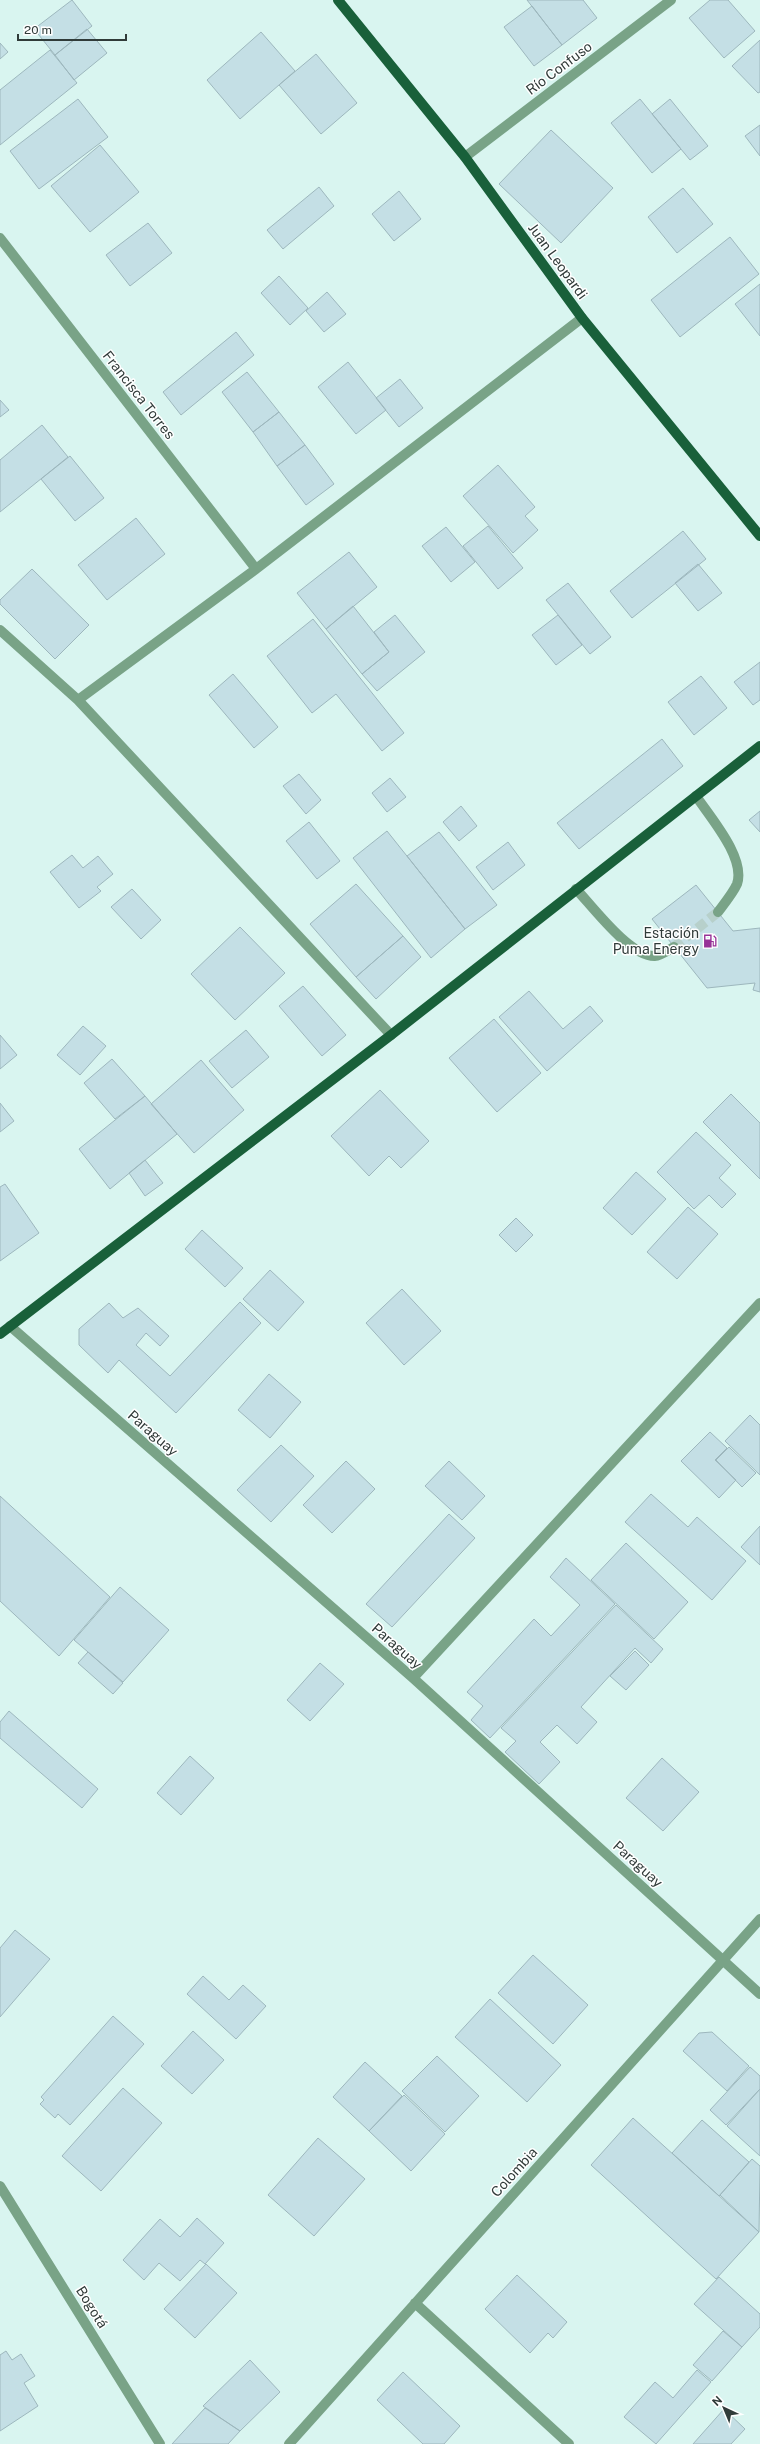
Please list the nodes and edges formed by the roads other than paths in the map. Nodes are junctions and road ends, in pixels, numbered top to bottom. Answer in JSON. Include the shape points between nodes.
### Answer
{"nodes":[{"id":1,"x":338,"y":0,"type":"edge"},
{"id":2,"x":671,"y":0,"type":"edge"},
{"id":3,"x":465,"y":157,"type":"junction"},
{"id":4,"x":0,"y":238,"type":"edge"},
{"id":5,"x":582,"y":318,"type":"junction"},
{"id":6,"x":760,"y":536,"type":"edge"},
{"id":7,"x":256,"y":569,"type":"junction"},
{"id":8,"x":0,"y":630,"type":"edge"},
{"id":9,"x":78,"y":700,"type":"junction"},
{"id":10,"x":760,"y":746,"type":"edge"},
{"id":11,"x":696,"y":796,"type":"junction"},
{"id":12,"x":576,"y":889,"type":"junction"},
{"id":13,"x":718,"y":912,"type":"tunnel mouth"},
{"id":14,"x":674,"y":947,"type":"tunnel mouth"},
{"id":15,"x":391,"y":1035,"type":"junction"},
{"id":16,"x":760,"y":1303,"type":"edge"},
{"id":17,"x":10,"y":1326,"type":"junction"},
{"id":18,"x":0,"y":1334,"type":"edge"},
{"id":19,"x":413,"y":1678,"type":"junction"},
{"id":20,"x":760,"y":1919,"type":"edge"},
{"id":21,"x":722,"y":1959,"type":"junction"},
{"id":22,"x":760,"y":1994,"type":"edge"},
{"id":23,"x":0,"y":2186,"type":"edge"},
{"id":24,"x":416,"y":2303,"type":"junction"},
{"id":25,"x":160,"y":2444,"type":"edge"},
{"id":26,"x":289,"y":2444,"type":"edge"},
{"id":27,"x":569,"y":2444,"type":"edge"}],
"edges":[{"from":1,"to":3,"type":"main road","name":"Juan Leopardi"},
{"from":2,"to":3,"type":"street","name":"Río Confuso"},
{"from":3,"to":5,"type":"main road","name":"Juan Leopardi"},
{"from":4,"to":7,"type":"street","name":"Francisca Torres"},
{"from":5,"to":6,"type":"main road","name":"Juan Leopardi"},
{"from":5,"to":7,"type":"street"},
{"from":7,"to":9,"type":"street"},
{"from":8,"to":9,"type":"street"},
{"from":9,"to":15,"type":"street"},
{"from":10,"to":11,"type":"main road"},
{"from":11,"to":12,"type":"main road"},
{"from":11,"to":13,"type":"street","via":[[732,849],[738,867],[737,883]]},
{"from":12,"to":14,"type":"street","via":[[624,940],[642,955],[656,957]]},
{"from":12,"to":15,"type":"main road"},
{"from":15,"to":17,"type":"main road"},
{"from":16,"to":19,"type":"street"},
{"from":17,"to":18,"type":"main road"},
{"from":17,"to":19,"type":"street","name":"Paraguay"},
{"from":19,"to":21,"type":"street","name":"Paraguay"},
{"from":20,"to":21,"type":"street","name":"Colombia"},
{"from":21,"to":22,"type":"street","name":"Paraguay"},
{"from":21,"to":24,"type":"street","name":"Colombia"},
{"from":23,"to":25,"type":"street","name":"Bogotá"},
{"from":24,"to":26,"type":"street","name":"Colombia"},
{"from":24,"to":27,"type":"street"}]}
